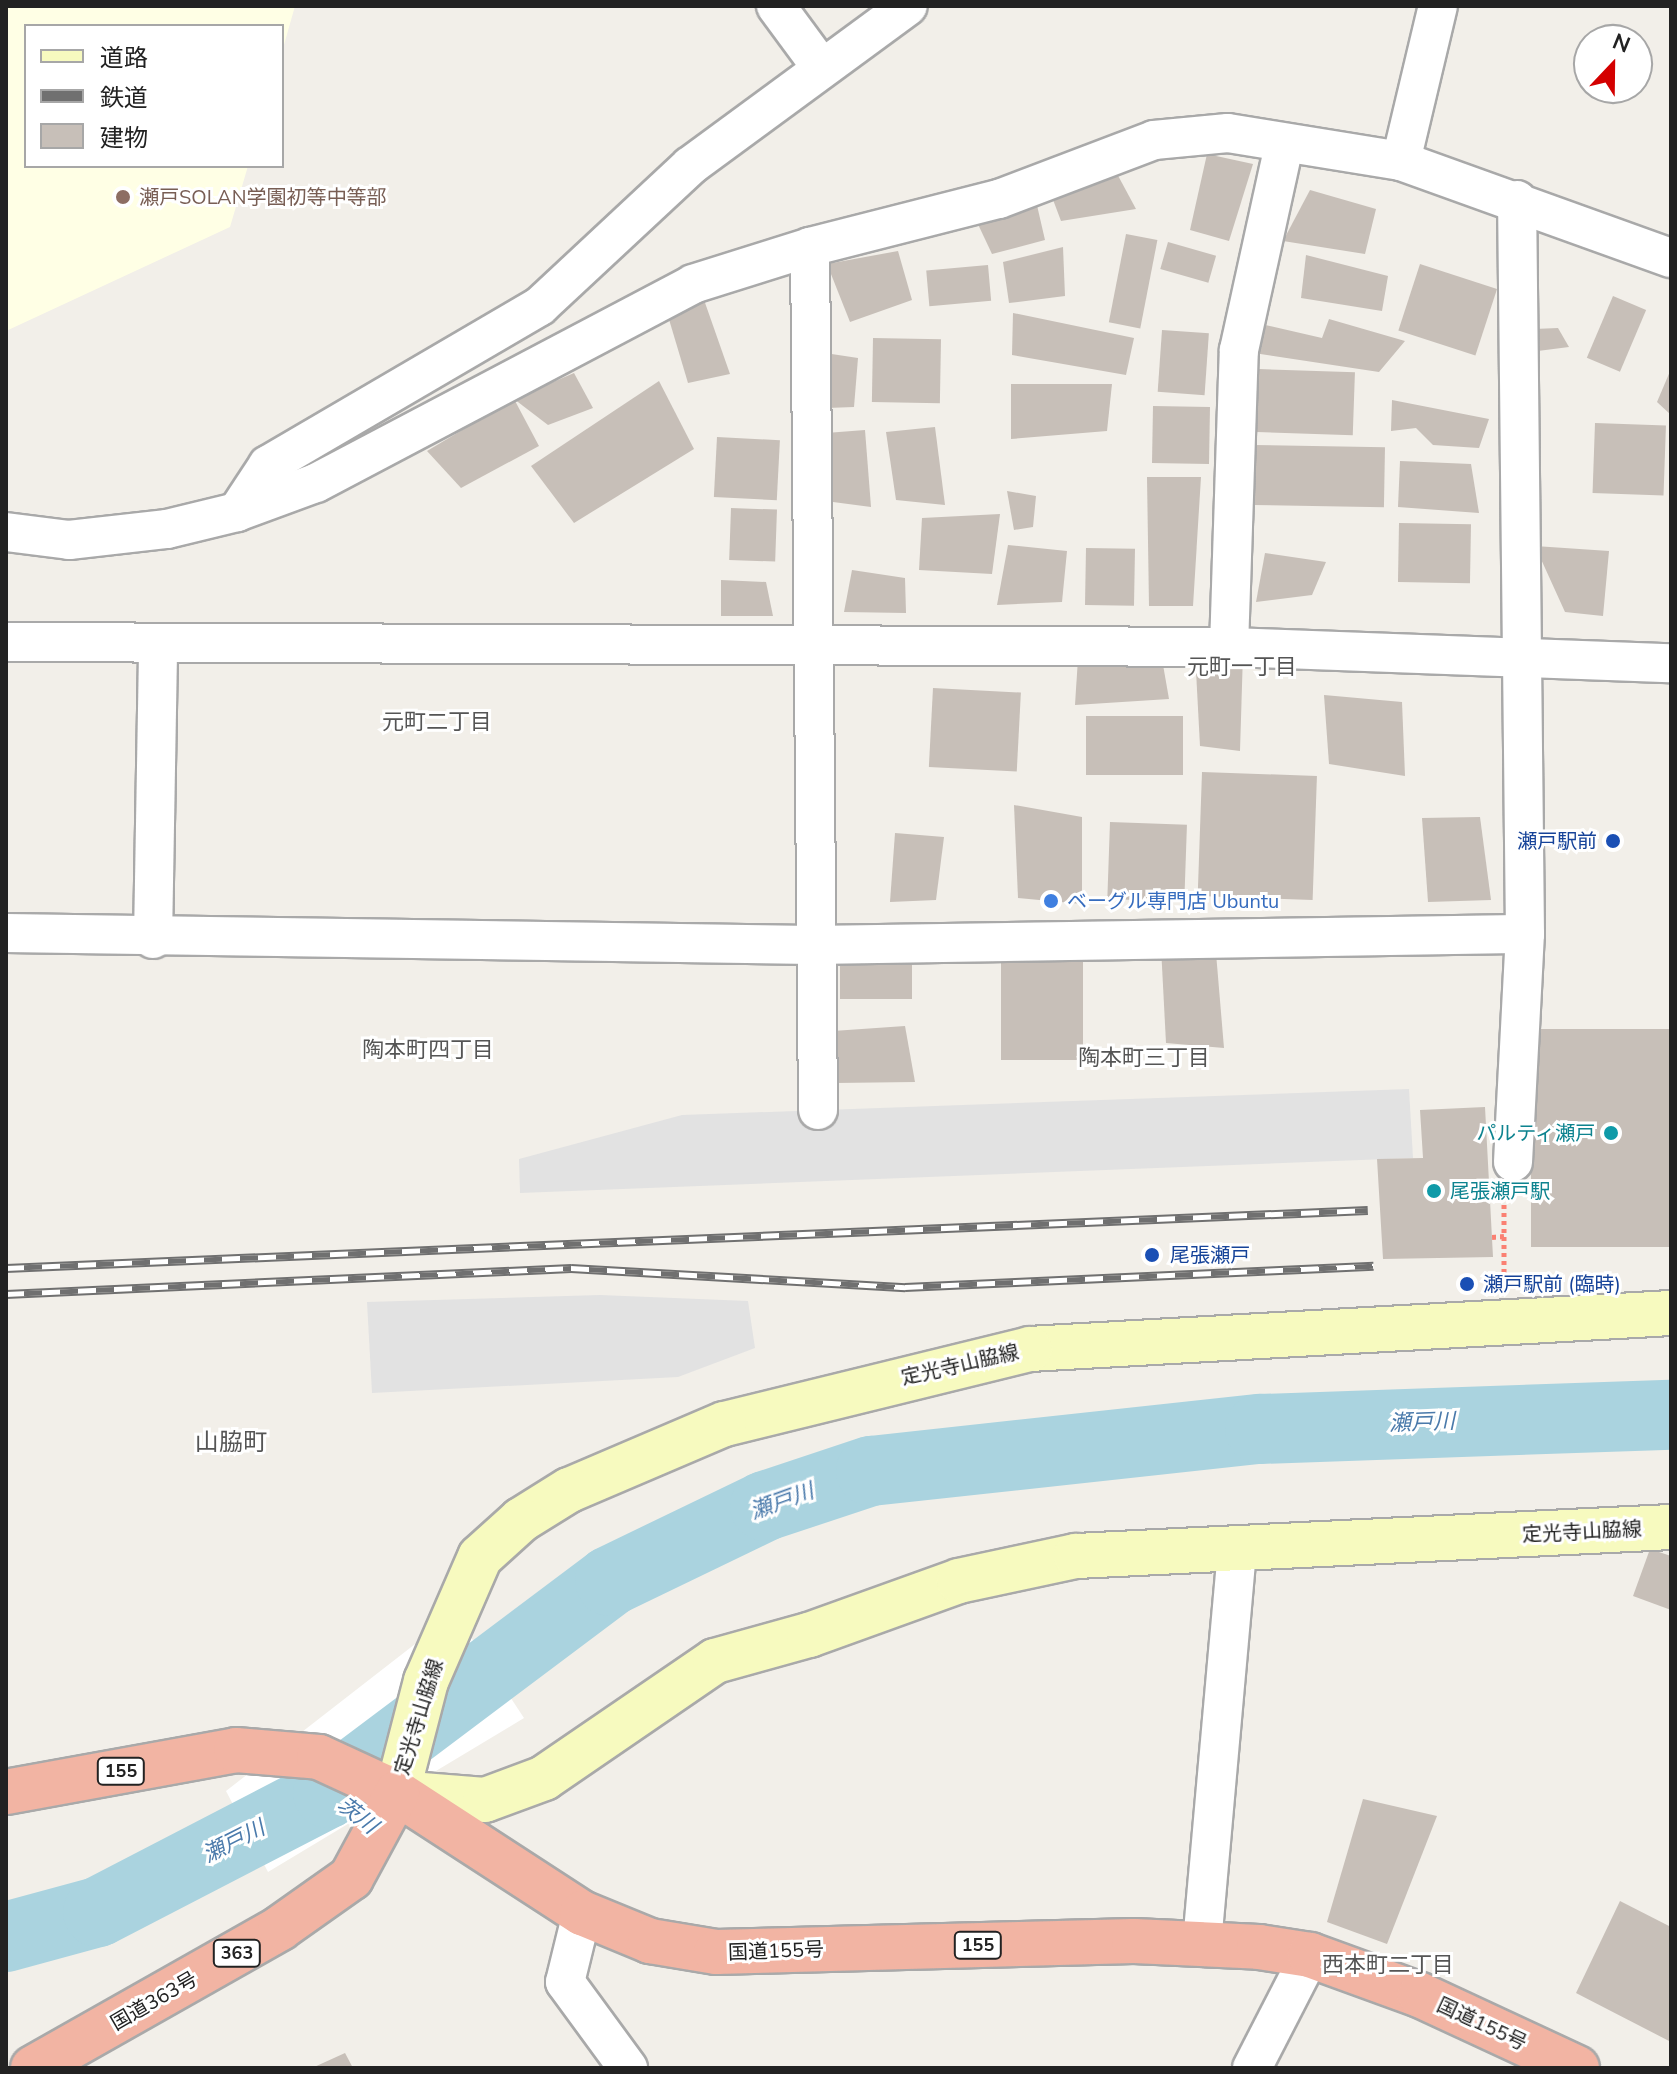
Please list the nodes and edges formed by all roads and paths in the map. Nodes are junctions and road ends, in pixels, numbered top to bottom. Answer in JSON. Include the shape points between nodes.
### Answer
{"nodes":[{"id":1,"x":776,"y":6,"type":"edge"},
{"id":2,"x":908,"y":6,"type":"edge"},
{"id":3,"x":1438,"y":6,"type":"edge"},
{"id":4,"x":821,"y":67,"type":"junction"},
{"id":5,"x":1284,"y":145,"type":"junction"},
{"id":6,"x":1401,"y":161,"type":"junction"},
{"id":7,"x":1517,"y":200,"type":"junction"},
{"id":8,"x":810,"y":247,"type":"junction"},
{"id":9,"x":1671,"y":258,"type":"edge"},
{"id":10,"x":237,"y":512,"type":"junction"},
{"id":11,"x":6,"y":532,"type":"edge"},
{"id":12,"x":6,"y":642,"type":"edge"},
{"id":13,"x":158,"y":643,"type":"junction"},
{"id":14,"x":814,"y":646,"type":"junction"},
{"id":15,"x":1229,"y":647,"type":"junction"},
{"id":16,"x":1520,"y":659,"type":"junction"},
{"id":17,"x":1671,"y":663,"type":"edge"},
{"id":18,"x":6,"y":933,"type":"edge"},
{"id":19,"x":1525,"y":934,"type":"junction"},
{"id":20,"x":153,"y":939,"type":"junction"},
{"id":21,"x":813,"y":945,"type":"junction"},
{"id":22,"x":818,"y":1110,"type":"dead end"},
{"id":23,"x":1513,"y":1162,"type":"joint"},
{"id":24,"x":1504,"y":1236,"type":"junction"},
{"id":25,"x":1492,"y":1237,"type":"dead end"},
{"id":26,"x":1504,"y":1274,"type":"dead end"},
{"id":27,"x":1671,"y":1313,"type":"edge"},
{"id":28,"x":1671,"y":1527,"type":"edge"},
{"id":29,"x":1237,"y":1547,"type":"junction"},
{"id":30,"x":6,"y":1792,"type":"edge"},
{"id":31,"x":397,"y":1793,"type":"junction"},
{"id":32,"x":582,"y":1913,"type":"junction"},
{"id":33,"x":1202,"y":1943,"type":"junction"},
{"id":34,"x":1310,"y":1955,"type":"junction"},
{"id":35,"x":33,"y":2068,"type":"edge"},
{"id":36,"x":628,"y":2068,"type":"edge"},
{"id":37,"x":1252,"y":2068,"type":"edge"},
{"id":38,"x":1577,"y":2068,"type":"edge"}],
"edges":[{"from":1,"to":4,"type":"street"},
{"from":2,"to":4,"type":"street"},
{"from":3,"to":6,"type":"street"},
{"from":4,"to":10,"type":"street","via":[[690,166],[540,306],[268,465]]},
{"from":5,"to":6,"type":"street"},
{"from":5,"to":8,"type":"street","via":[[1228,133],[1154,140],[999,199]]},
{"from":5,"to":15,"type":"street","via":[[1239,350]]},
{"from":6,"to":7,"type":"street"},
{"from":7,"to":9,"type":"street"},
{"from":7,"to":16,"type":"street"},
{"from":8,"to":10,"type":"street","via":[[693,284],[316,483]]},
{"from":8,"to":14,"type":"street"},
{"from":10,"to":11,"type":"street","via":[[167,529],[69,540]]},
{"from":12,"to":13,"type":"street"},
{"from":13,"to":14,"type":"street"},
{"from":13,"to":20,"type":"street"},
{"from":14,"to":15,"type":"street"},
{"from":14,"to":21,"type":"street"},
{"from":15,"to":16,"type":"street"},
{"from":16,"to":17,"type":"street"},
{"from":16,"to":19,"type":"street"},
{"from":18,"to":20,"type":"street"},
{"from":19,"to":21,"type":"street"},
{"from":19,"to":23,"type":"street"},
{"from":20,"to":21,"type":"street"},
{"from":21,"to":22,"type":"street"},
{"from":23,"to":24,"type":"path","via":[[1503,1166]]},
{"from":24,"to":25,"type":"path"},
{"from":24,"to":26,"type":"path"},
{"from":27,"to":31,"type":"main road","name":"定光寺山脇線","via":[[1030,1349],[724,1424],[569,1490],[521,1520],[480,1557],[426,1681]]},
{"from":28,"to":29,"type":"main road","name":"定光寺山脇線"},
{"from":29,"to":31,"type":"main road","name":"定光寺山脇線","via":[[1076,1556],[959,1581],[809,1635],[715,1661],[544,1778],[485,1800]]},
{"from":29,"to":33,"type":"street"},
{"from":30,"to":31,"type":"highway","name":"国道155号","number":"155","via":[[236,1750],[319,1757]]},
{"from":31,"to":32,"type":"highway","name":"国道155号","number":"155"},
{"from":31,"to":35,"type":"highway","name":"国道363号","number":"363","via":[[351,1878],[280,1928]]},
{"from":32,"to":33,"type":"highway","name":"国道155号","number":"155","via":[[650,1941],[716,1952]]},
{"from":32,"to":36,"type":"street","via":[[565,1982]]},
{"from":33,"to":34,"type":"highway","name":"国道155号","number":"155"},
{"from":34,"to":37,"type":"street"},
{"from":34,"to":38,"type":"highway","name":"国道155号","number":"155","via":[[1420,1995]]}]}
